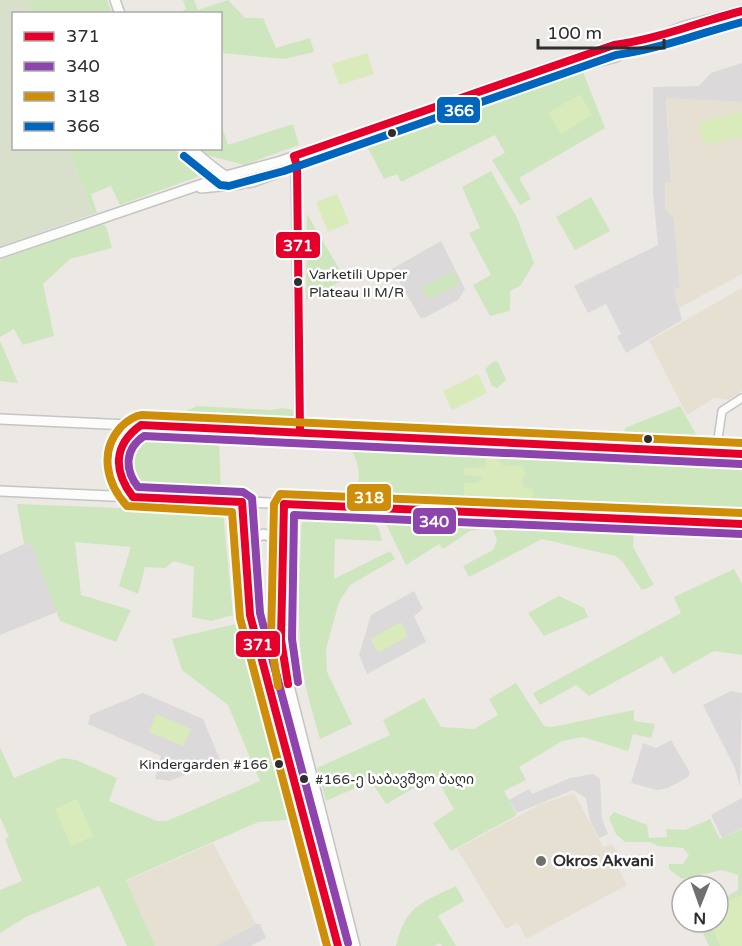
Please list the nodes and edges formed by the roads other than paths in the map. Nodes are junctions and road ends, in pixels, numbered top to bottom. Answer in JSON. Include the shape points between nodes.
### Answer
{"nodes":[{"id":1,"x":742,"y":12,"type":"edge"},
{"id":2,"x":193,"y":150,"type":"edge"},
{"id":3,"x":296,"y":161,"type":"junction"},
{"id":4,"x":226,"y":176,"type":"junction"},
{"id":5,"x":246,"y":183,"type":"junction"},
{"id":6,"x":216,"y":187,"type":"junction"},
{"id":7,"x":192,"y":188,"type":"junction"},
{"id":8,"x":0,"y":253,"type":"edge"},
{"id":9,"x":742,"y":398,"type":"edge"},
{"id":10,"x":0,"y":419,"type":"edge"},
{"id":11,"x":141,"y":425,"type":"junction"},
{"id":12,"x":300,"y":432,"type":"junction"},
{"id":13,"x":716,"y":453,"type":"junction"},
{"id":14,"x":742,"y":454,"type":"edge"},
{"id":15,"x":0,"y":491,"type":"edge"},
{"id":16,"x":133,"y":497,"type":"junction"},
{"id":17,"x":242,"y":502,"type":"junction"},
{"id":18,"x":284,"y":504,"type":"junction"},
{"id":19,"x":742,"y":524,"type":"edge"},
{"id":20,"x":244,"y":553,"type":"junction"},
{"id":21,"x":282,"y":555,"type":"junction"},
{"id":22,"x":288,"y":688,"type":"junction"},
{"id":23,"x":270,"y":695,"type":"junction"},
{"id":24,"x":295,"y":713,"type":"junction"},
{"id":25,"x":276,"y":718,"type":"junction"},
{"id":26,"x":338,"y":946,"type":"edge"},
{"id":27,"x":356,"y":946,"type":"edge"}],
"edges":[{"from":1,"to":3,"type":"main road","via":[[704,21],[649,40],[616,57]]},
{"from":2,"to":4,"type":"main road"},
{"from":3,"to":4,"type":"main road"},
{"from":3,"to":5,"type":"main road"},
{"from":3,"to":12,"type":"main road"},
{"from":4,"to":5,"type":"main road"},
{"from":4,"to":6,"type":"main road"},
{"from":4,"to":7,"type":"main road"},
{"from":5,"to":6,"type":"main road"},
{"from":6,"to":7,"type":"main road"},
{"from":7,"to":8,"type":"main road"},
{"from":9,"to":13,"type":"street","via":[[722,411]]},
{"from":10,"to":11,"type":"main road"},
{"from":11,"to":12,"type":"main road"},
{"from":11,"to":16,"type":"main road","via":[[125,437],[117,453],[118,477]]},
{"from":12,"to":13,"type":"main road"},
{"from":13,"to":14,"type":"main road"},
{"from":15,"to":16,"type":"main road"},
{"from":16,"to":17,"type":"main road"},
{"from":17,"to":18,"type":"main road"},
{"from":17,"to":20,"type":"main road"},
{"from":18,"to":19,"type":"main road"},
{"from":18,"to":21,"type":"main road"},
{"from":20,"to":21,"type":"main road","via":[[250,540],[264,534],[277,540]]},
{"from":20,"to":23,"type":"main road","via":[[250,615]]},
{"from":21,"to":22,"type":"main road","via":[[281,640]]},
{"from":22,"to":23,"type":"main road","via":[[283,697]]},
{"from":22,"to":24,"type":"main road"},
{"from":23,"to":25,"type":"main road"},
{"from":24,"to":25,"type":"main road","via":[[283,705]]},
{"from":24,"to":27,"type":"main road"},
{"from":25,"to":26,"type":"main road"}]}
